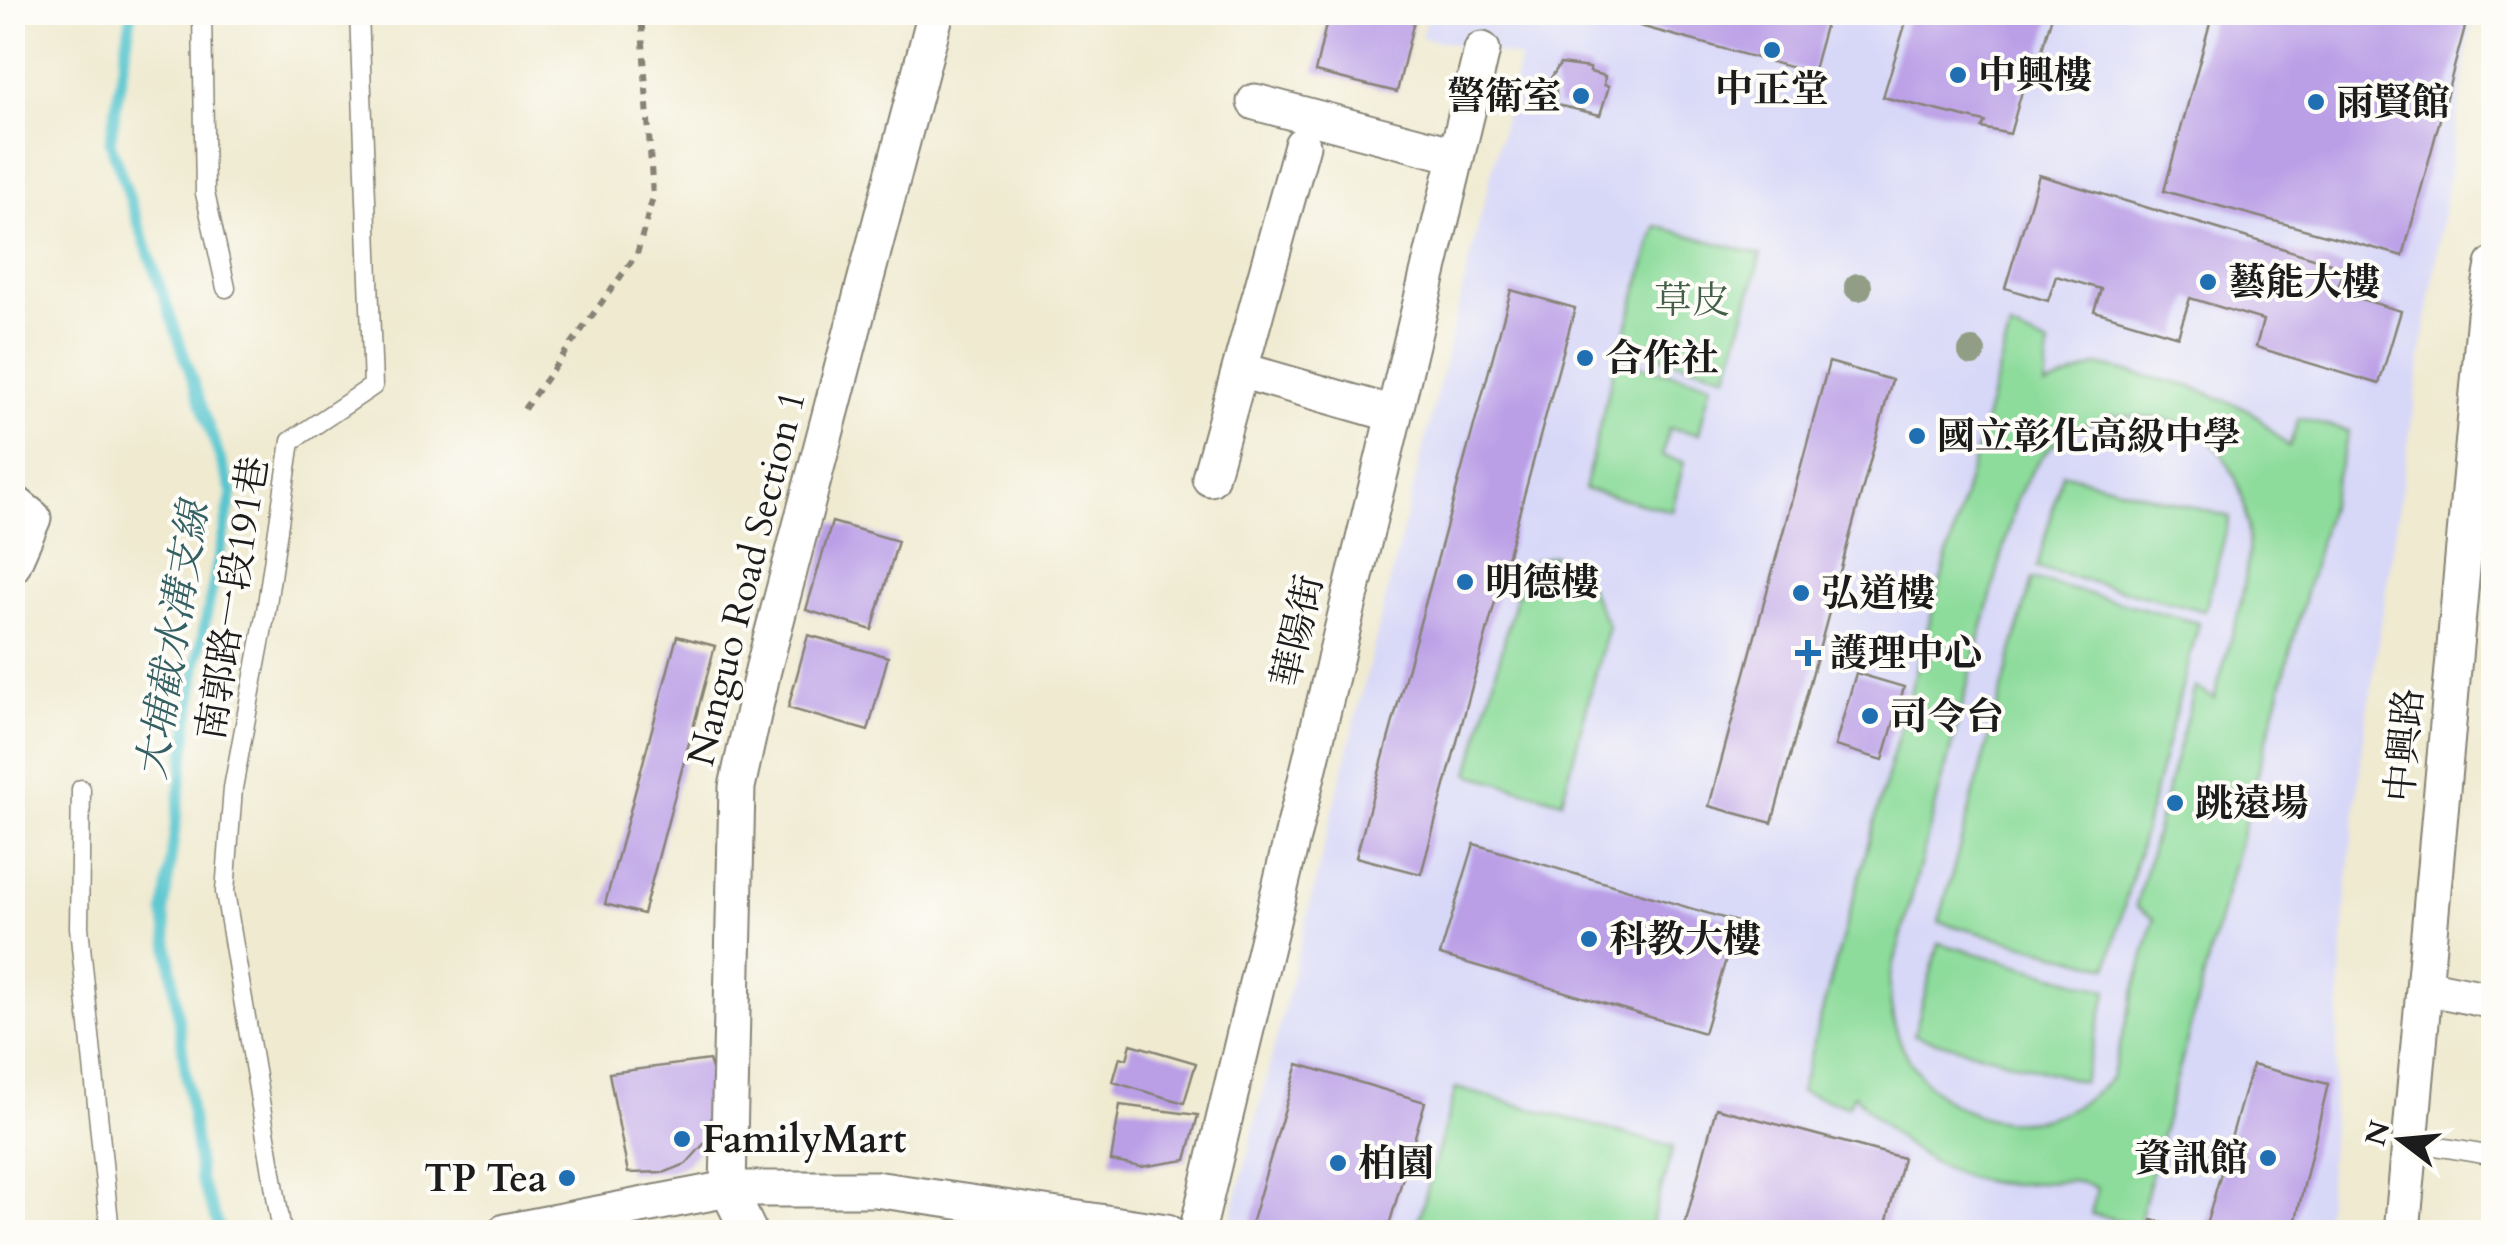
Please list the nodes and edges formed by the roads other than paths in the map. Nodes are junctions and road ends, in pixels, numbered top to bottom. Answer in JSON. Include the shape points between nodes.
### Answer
{"nodes":[{"id":1,"x":202,"y":12,"type":"edge"},
{"id":2,"x":359,"y":12,"type":"edge"},
{"id":3,"x":936,"y":12,"type":"edge"},
{"id":4,"x":1482,"y":50,"type":"dead end"},
{"id":5,"x":1255,"y":102,"type":"dead end"},
{"id":6,"x":1302,"y":145,"type":"dead end"},
{"id":7,"x":1455,"y":155,"type":"junction"},
{"id":8,"x":2494,"y":265,"type":"edge"},
{"id":9,"x":226,"y":288,"type":"dead end"},
{"id":10,"x":2489,"y":316,"type":"edge"},
{"id":11,"x":1240,"y":370,"type":"junction"},
{"id":12,"x":1393,"y":414,"type":"junction"},
{"id":13,"x":1210,"y":478,"type":"dead end"},
{"id":14,"x":12,"y":500,"type":"edge"},
{"id":15,"x":12,"y":566,"type":"edge"},
{"id":16,"x":80,"y":789,"type":"dead end"},
{"id":17,"x":2425,"y":987,"type":"junction"},
{"id":18,"x":2494,"y":1001,"type":"edge"},
{"id":19,"x":2411,"y":1142,"type":"junction"},
{"id":20,"x":2494,"y":1156,"type":"edge"},
{"id":21,"x":728,"y":1189,"type":"junction"},
{"id":22,"x":110,"y":1232,"type":"edge"},
{"id":23,"x":282,"y":1232,"type":"edge"},
{"id":24,"x":505,"y":1232,"type":"edge"},
{"id":25,"x":749,"y":1232,"type":"edge"},
{"id":26,"x":1168,"y":1232,"type":"edge"},
{"id":27,"x":1197,"y":1232,"type":"edge"},
{"id":28,"x":2402,"y":1232,"type":"edge"}],
"edges":[{"from":1,"to":9,"type":"lane","via":[[205,192]]},
{"from":2,"to":23,"type":"lane","name":"南郭路一段191巷","via":[[373,386],[291,441],[233,788],[224,892]]},
{"from":3,"to":21,"type":"street","name":"Nanguo Road Section 1","via":[[737,787]]},
{"from":4,"to":7,"type":"street","name":"華陽街"},
{"from":5,"to":7,"type":"street"},
{"from":6,"to":11,"type":"street"},
{"from":7,"to":12,"type":"street","name":"華陽街"},
{"from":8,"to":10,"type":"street","name":"中興路"},
{"from":10,"to":17,"type":"street","name":"中興路"},
{"from":11,"to":12,"type":"street"},
{"from":11,"to":13,"type":"street"},
{"from":12,"to":27,"type":"street","name":"華陽街"},
{"from":14,"to":15,"type":"street","via":[[33,518]]},
{"from":16,"to":22,"type":"lane","via":[[79,927]]},
{"from":17,"to":18,"type":"street"},
{"from":17,"to":19,"type":"street","name":"中興路"},
{"from":19,"to":20,"type":"lane"},
{"from":19,"to":28,"type":"street","name":"中興路"},
{"from":21,"to":24,"type":"street"},
{"from":21,"to":25,"type":"street"},
{"from":21,"to":26,"type":"street","via":[[875,1189]]}]}
